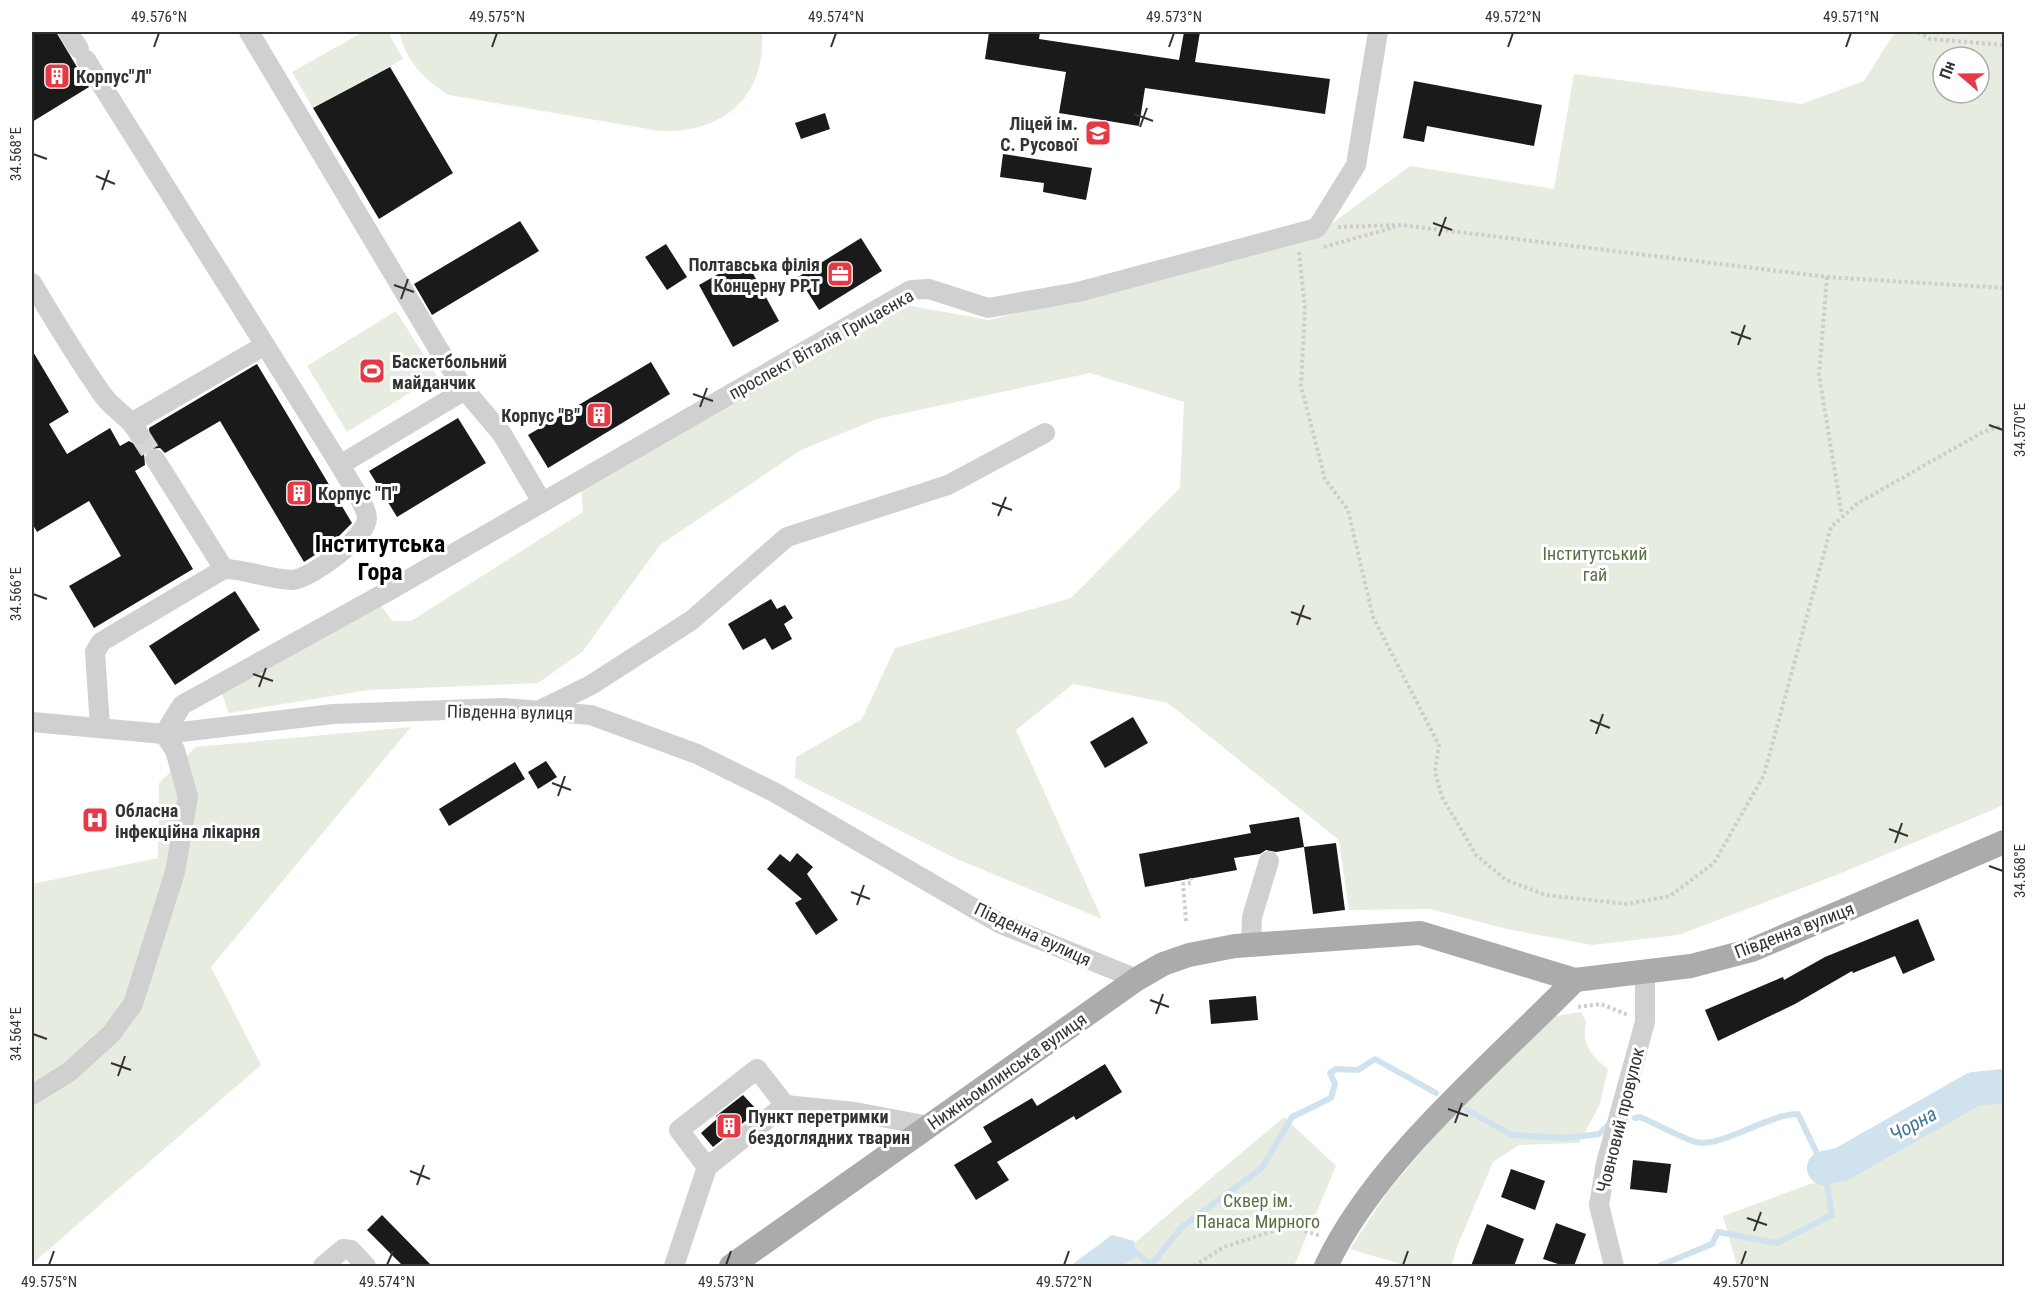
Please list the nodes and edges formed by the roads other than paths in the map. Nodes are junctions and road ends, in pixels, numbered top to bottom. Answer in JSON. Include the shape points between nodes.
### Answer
{"nodes":[{"id":1,"x":68,"y":32,"type":"edge"},
{"id":2,"x":251,"y":32,"type":"edge"},
{"id":3,"x":1378,"y":32,"type":"edge"},
{"id":4,"x":32,"y":283,"type":"edge"},
{"id":5,"x":265,"y":345,"type":"junction"},
{"id":6,"x":465,"y":390,"type":"junction"},
{"id":7,"x":1045,"y":433,"type":"dead end"},
{"id":8,"x":155,"y":459,"type":"tunnel mouth"},
{"id":9,"x":340,"y":465,"type":"junction"},
{"id":10,"x":542,"y":502,"type":"junction"},
{"id":11,"x":224,"y":569,"type":"junction"},
{"id":12,"x":538,"y":711,"type":"junction"},
{"id":13,"x":32,"y":722,"type":"edge"},
{"id":14,"x":100,"y":727,"type":"junction"},
{"id":15,"x":164,"y":734,"type":"junction"},
{"id":16,"x":2004,"y":842,"type":"edge"},
{"id":17,"x":1269,"y":861,"type":"dead end"},
{"id":18,"x":1251,"y":945,"type":"junction"},
{"id":19,"x":1645,"y":973,"type":"junction"},
{"id":20,"x":1137,"y":979,"type":"junction"},
{"id":21,"x":1575,"y":980,"type":"junction"},
{"id":22,"x":32,"y":1095,"type":"edge"},
{"id":23,"x":785,"y":1105,"type":"junction"},
{"id":24,"x":929,"y":1126,"type":"junction"},
{"id":25,"x":707,"y":1167,"type":"junction"},
{"id":26,"x":1610,"y":1260,"type":"edge"},
{"id":27,"x":323,"y":1266,"type":"edge"},
{"id":28,"x":366,"y":1266,"type":"edge"},
{"id":29,"x":674,"y":1266,"type":"edge"},
{"id":30,"x":731,"y":1266,"type":"edge"},
{"id":31,"x":1326,"y":1266,"type":"edge"}],
"edges":[{"from":1,"to":5,"type":"street"},
{"from":2,"to":6,"type":"street"},
{"from":3,"to":10,"type":"street","name":"проспект Віталія Грицаєнка","via":[[1356,165],[1317,228],[1077,292],[988,308],[929,289],[911,290]]},
{"from":4,"to":5,"type":"street","via":[[103,395],[136,428]]},
{"from":5,"to":9,"type":"street"},
{"from":6,"to":9,"type":"street"},
{"from":6,"to":10,"type":"street","via":[[502,434]]},
{"from":7,"to":12,"type":"street","via":[[948,484],[787,537],[692,620],[591,685]]},
{"from":8,"to":11,"type":"street"},
{"from":9,"to":11,"type":"street","via":[[367,514],[360,535],[302,579]]},
{"from":10,"to":15,"type":"street","name":"проспект Віталія Грицаєнка","via":[[182,705]]},
{"from":11,"to":14,"type":"street","via":[[97,646]]},
{"from":12,"to":15,"type":"street","name":"Південна вулиця","via":[[504,708],[333,714]]},
{"from":12,"to":20,"type":"street","name":"Південна вулиця","via":[[591,715],[697,753],[783,797],[1001,924]]},
{"from":13,"to":14,"type":"street","name":"Південна вулиця"},
{"from":14,"to":15,"type":"street","name":"Південна вулиця"},
{"from":15,"to":22,"type":"street","via":[[175,750],[188,797],[175,872],[133,1004],[111,1034],[69,1072]]},
{"from":16,"to":19,"type":"main road","name":"Південна вулиця","via":[[1752,950]]},
{"from":17,"to":18,"type":"street","via":[[1252,917]]},
{"from":18,"to":20,"type":"main road","name":"Південна вулиця","via":[[1189,955]]},
{"from":18,"to":21,"type":"main road","name":"Південна вулиця","via":[[1420,933]]},
{"from":19,"to":21,"type":"main road","name":"Південна вулиця"},
{"from":19,"to":26,"type":"street","name":"Човновий провулок","via":[[1645,1022],[1606,1163],[1599,1205]]},
{"from":20,"to":24,"type":"main road","name":"Нижньомлинська вулиця"},
{"from":21,"to":31,"type":"main road","via":[[1440,1114],[1380,1182]]},
{"from":23,"to":24,"type":"street","via":[[855,1112]]},
{"from":23,"to":25,"type":"street"},
{"from":23,"to":25,"type":"street","via":[[757,1069],[696,1117],[679,1131]]},
{"from":24,"to":30,"type":"main road","name":"Нижньомлинська вулиця"},
{"from":25,"to":29,"type":"street"},
{"from":27,"to":28,"type":"street","via":[[343,1249],[351,1250]]}]}
